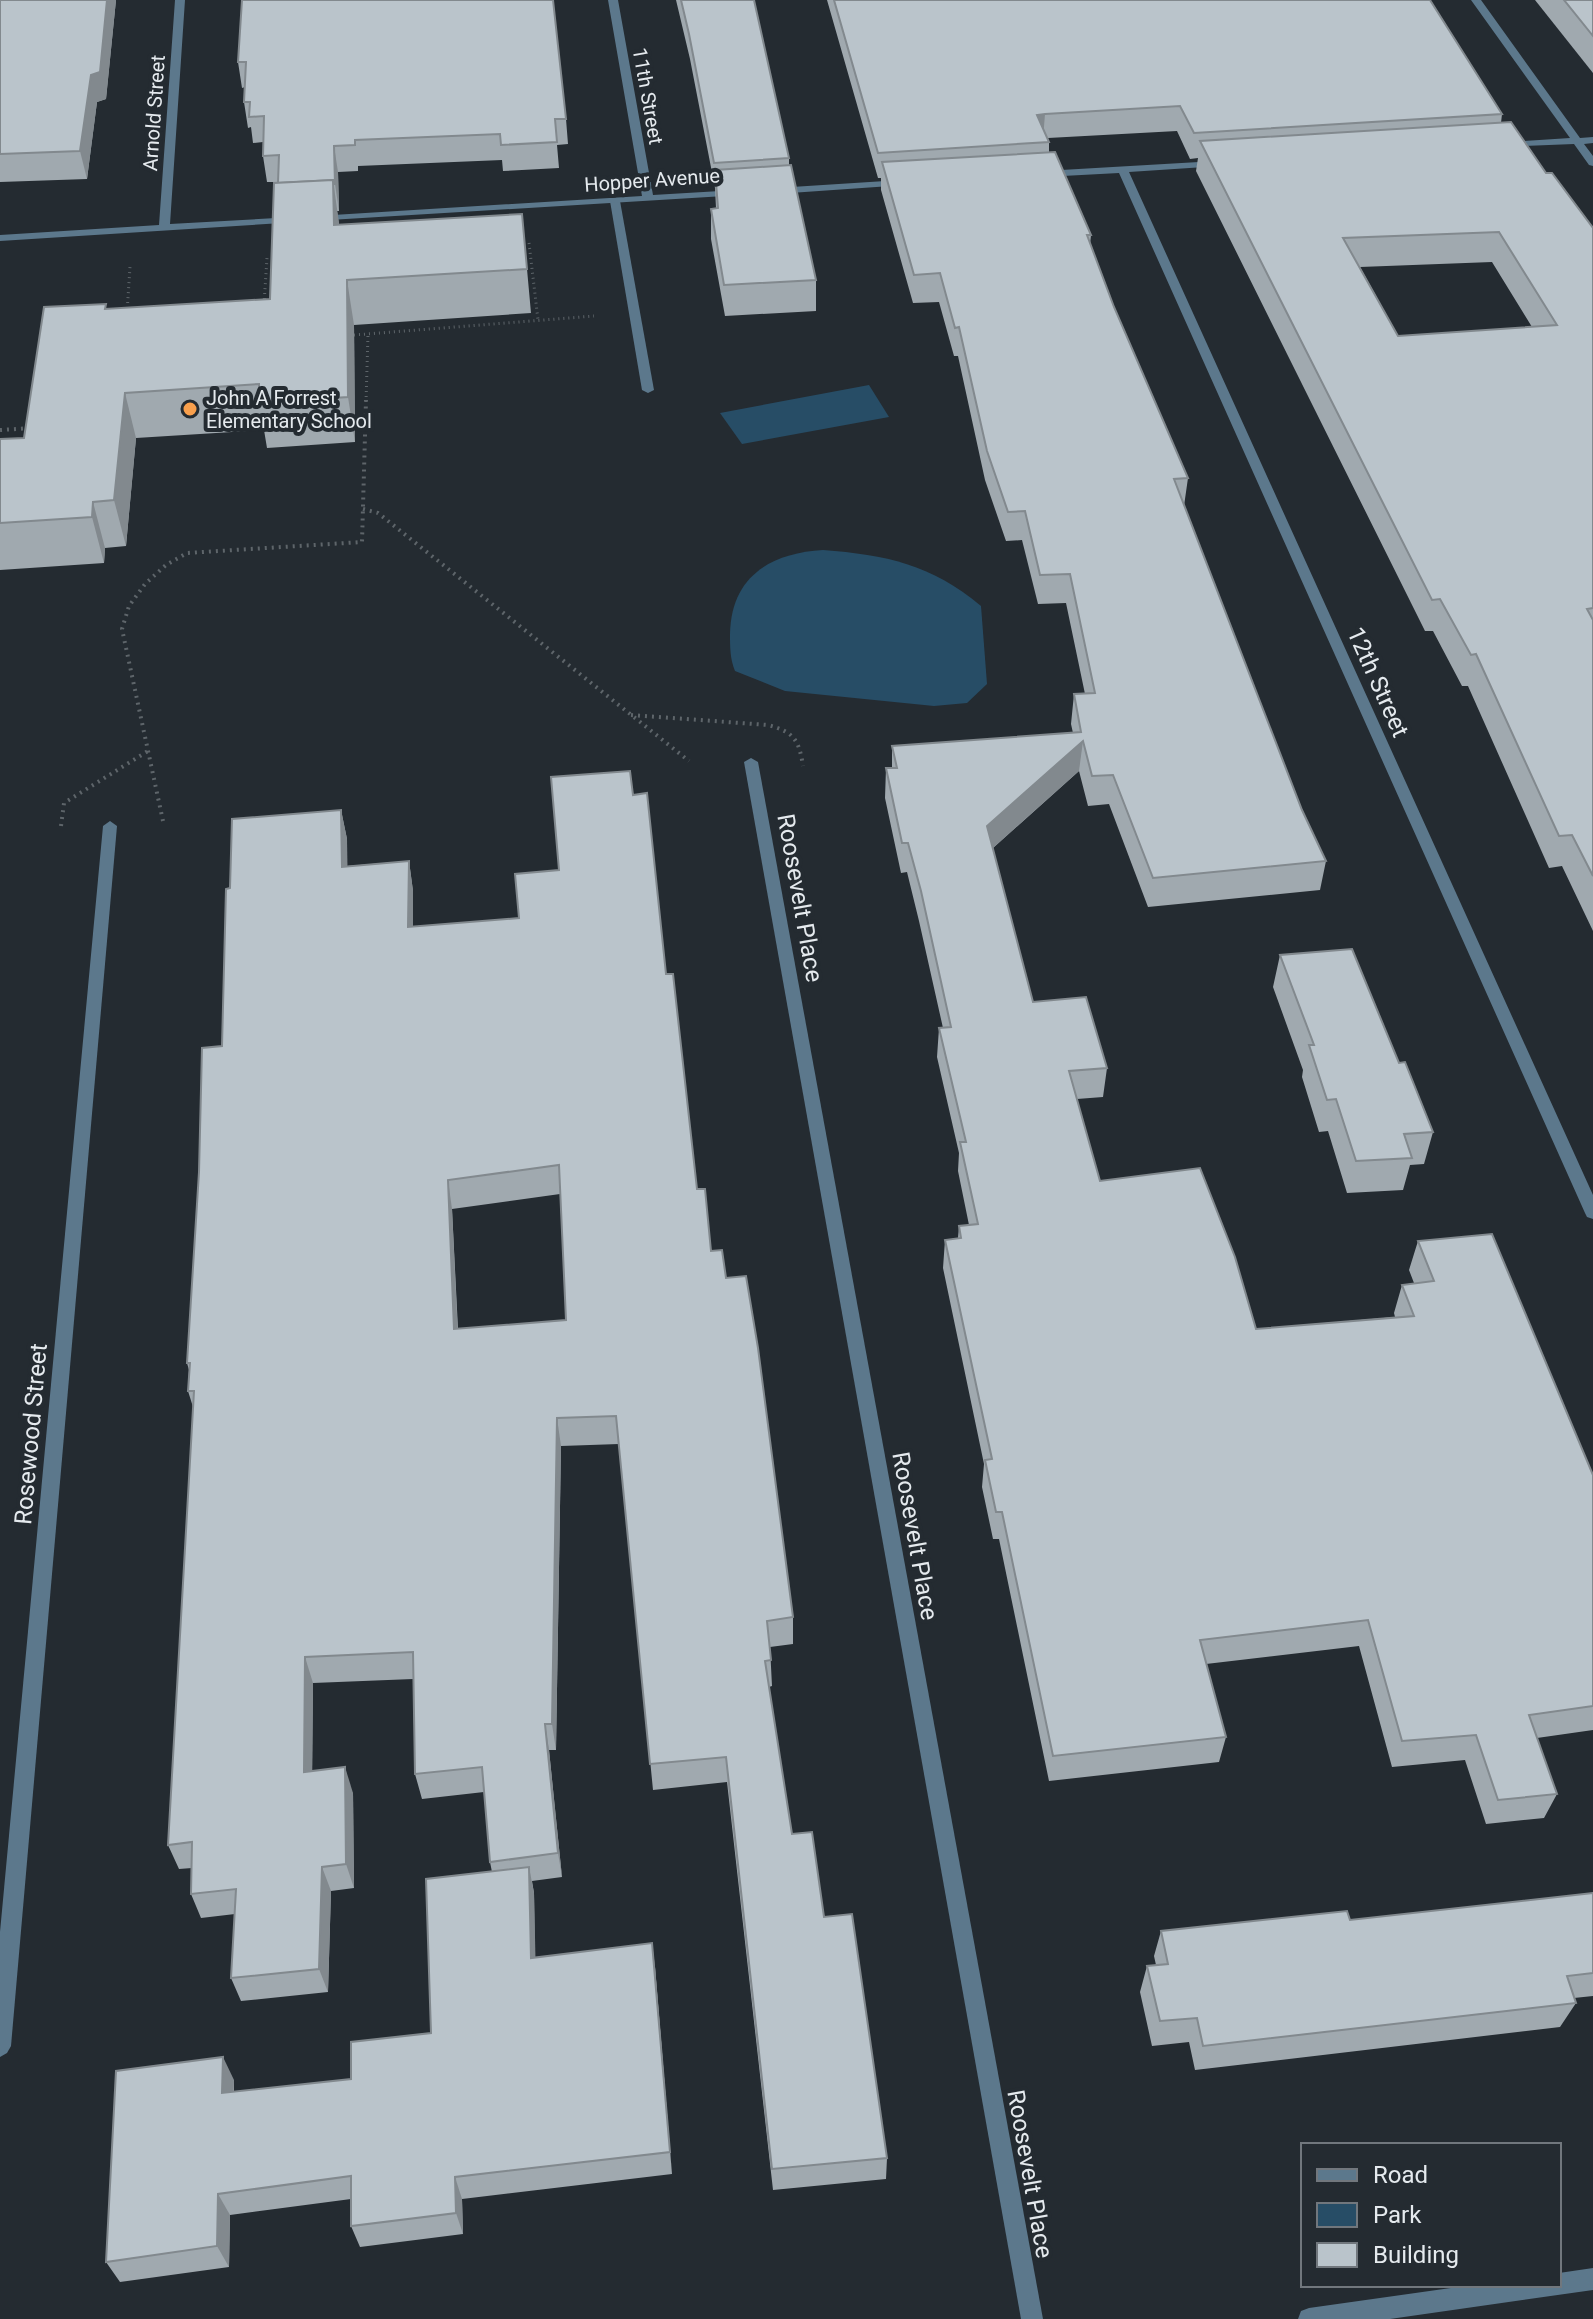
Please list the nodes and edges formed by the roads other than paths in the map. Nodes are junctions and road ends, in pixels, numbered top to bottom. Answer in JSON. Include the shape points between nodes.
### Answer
{"nodes":[{"id":1,"x":180,"y":0,"type":"edge"},
{"id":2,"x":613,"y":0,"type":"edge"},
{"id":3,"x":1476,"y":0,"type":"edge"},
{"id":4,"x":1593,"y":140,"type":"edge"},
{"id":5,"x":1577,"y":141,"type":"junction"},
{"id":6,"x":1489,"y":147,"type":"edge"},
{"id":7,"x":1234,"y":162,"type":"edge"},
{"id":8,"x":1593,"y":163,"type":"edge"},
{"id":9,"x":1122,"y":169,"type":"junction"},
{"id":10,"x":1027,"y":175,"type":"edge"},
{"id":11,"x":916,"y":182,"type":"edge"},
{"id":12,"x":648,"y":199,"type":"junction"},
{"id":13,"x":615,"y":201,"type":"junction"},
{"id":14,"x":164,"y":228,"type":"junction"},
{"id":15,"x":0,"y":238,"type":"edge"},
{"id":16,"x":648,"y":390,"type":"dead end"},
{"id":17,"x":751,"y":762,"type":"dead end"},
{"id":18,"x":110,"y":826,"type":"dead end"},
{"id":19,"x":1593,"y":1213,"type":"edge"},
{"id":20,"x":0,"y":2046,"type":"edge"},
{"id":21,"x":1593,"y":2279,"type":"edge"},
{"id":22,"x":1561,"y":2284,"type":"edge"},
{"id":23,"x":1539,"y":2287,"type":"edge"},
{"id":24,"x":1032,"y":2319,"type":"edge"},
{"id":25,"x":1309,"y":2319,"type":"edge"}],
"edges":[{"from":1,"to":14,"type":"street","name":"Arnold Street"},
{"from":2,"to":12,"type":"street","name":"11th Street"},
{"from":3,"to":5,"type":"street"},
{"from":4,"to":5,"type":"street"},
{"from":5,"to":6,"type":"street"},
{"from":5,"to":8,"type":"street"},
{"from":7,"to":9,"type":"street"},
{"from":9,"to":10,"type":"street"},
{"from":9,"to":19,"type":"street","name":"12th Street"},
{"from":11,"to":12,"type":"street","name":"Hopper Avenue"},
{"from":12,"to":13,"type":"street","name":"Hopper Avenue"},
{"from":13,"to":14,"type":"street","name":"Hopper Avenue"},
{"from":13,"to":16,"type":"street"},
{"from":14,"to":15,"type":"street","name":"Hopper Avenue"},
{"from":17,"to":24,"type":"street","name":"Roosevelt Place"},
{"from":18,"to":20,"type":"street","name":"Rosewood Street"},
{"from":21,"to":22,"type":"street"},
{"from":23,"to":25,"type":"street"}]}
